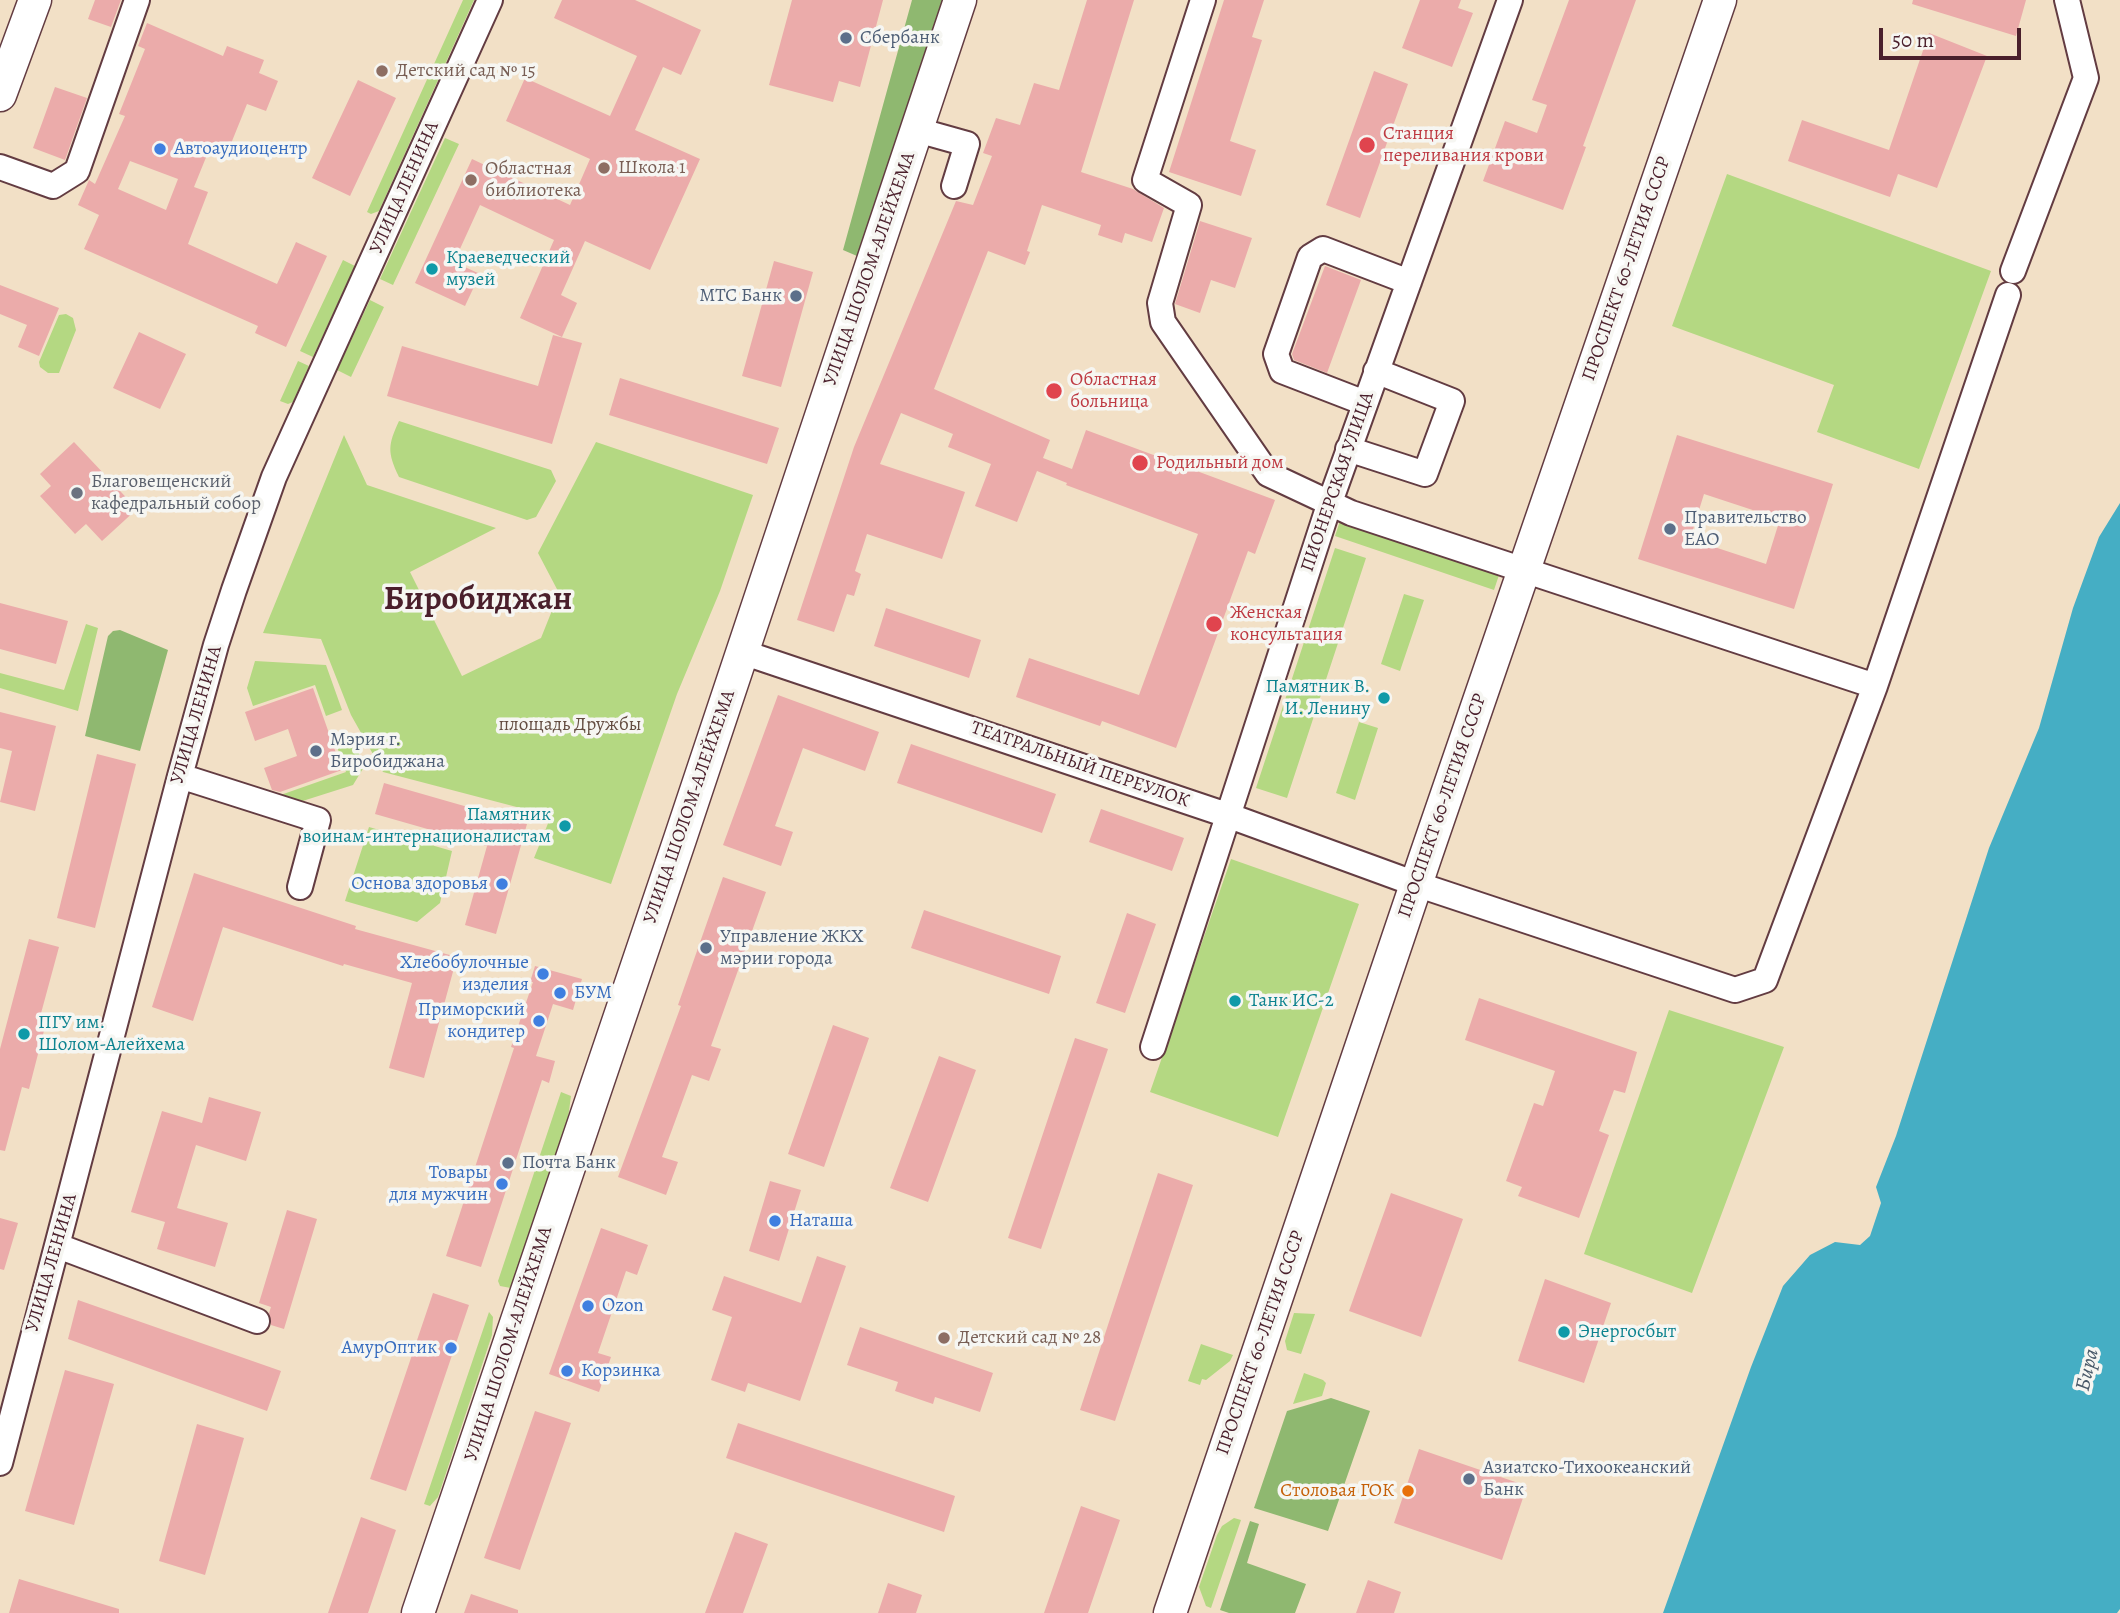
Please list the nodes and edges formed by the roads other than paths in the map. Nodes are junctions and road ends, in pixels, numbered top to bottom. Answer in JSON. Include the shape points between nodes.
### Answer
{"nodes":[{"id":1,"x":35,"y":0,"type":"edge"},
{"id":2,"x":137,"y":0,"type":"edge"},
{"id":3,"x":490,"y":0,"type":"edge"},
{"id":4,"x":960,"y":0,"type":"edge"},
{"id":5,"x":1203,"y":0,"type":"edge"},
{"id":6,"x":1510,"y":0,"type":"edge"},
{"id":7,"x":1720,"y":0,"type":"edge"},
{"id":8,"x":2067,"y":0,"type":"edge"},
{"id":9,"x":0,"y":95,"type":"edge"},
{"id":10,"x":917,"y":130,"type":"junction"},
{"id":11,"x":0,"y":167,"type":"edge"},
{"id":12,"x":963,"y":177,"type":"dead end"},
{"id":13,"x":1409,"y":282,"type":"junction"},
{"id":14,"x":1376,"y":371,"type":"junction"},
{"id":15,"x":1365,"y":403,"type":"junction"},
{"id":16,"x":1348,"y":449,"type":"junction"},
{"id":17,"x":1330,"y":502,"type":"junction"},
{"id":18,"x":1523,"y":570,"type":"junction"},
{"id":19,"x":742,"y":652,"type":"junction"},
{"id":20,"x":1875,"y":686,"type":"junction"},
{"id":21,"x":180,"y":776,"type":"junction"},
{"id":22,"x":1227,"y":815,"type":"junction"},
{"id":23,"x":1416,"y":884,"type":"junction"},
{"id":24,"x":300,"y":887,"type":"dead end"},
{"id":25,"x":1153,"y":1047,"type":"dead end"},
{"id":26,"x":58,"y":1246,"type":"junction"},
{"id":27,"x":257,"y":1321,"type":"dead end"},
{"id":28,"x":0,"y":1463,"type":"edge"},
{"id":29,"x":418,"y":1613,"type":"edge"},
{"id":30,"x":1170,"y":1613,"type":"edge"}],
"edges":[{"from":1,"to":9,"type":"main road"},
{"from":2,"to":11,"type":"street","via":[[77,171],[53,186]]},
{"from":3,"to":21,"type":"street","name":"УЛИЦА ЛЕНИНА","via":[[274,477],[216,645]]},
{"from":4,"to":10,"type":"main road","name":"УЛИЦА ШОЛОМ-АЛЕЙХЕМА"},
{"from":5,"to":17,"type":"street","via":[[1145,180],[1189,205],[1160,303],[1163,322],[1268,474]]},
{"from":6,"to":13,"type":"street","name":"ПИОНЕРСКАЯ УЛИЦА"},
{"from":7,"to":18,"type":"main road","name":"ПРОСПЕКТ 60-ЛЕТИЯ СССР"},
{"from":8,"to":20,"type":"street","via":[[2086,78],[2010,283]]},
{"from":10,"to":12,"type":"street","via":[[967,144]]},
{"from":10,"to":19,"type":"main road","name":"УЛИЦА ШОЛОМ-АЛЕЙХЕМА"},
{"from":13,"to":14,"type":"street","name":"ПИОНЕРСКАЯ УЛИЦА"},
{"from":13,"to":15,"type":"street","via":[[1323,249],[1310,257],[1276,354],[1282,370]]},
{"from":14,"to":15,"type":"street","name":"ПИОНЕРСКАЯ УЛИЦА"},
{"from":14,"to":16,"type":"street","via":[[1452,401],[1425,474]]},
{"from":15,"to":16,"type":"street","name":"ПИОНЕРСКАЯ УЛИЦА"},
{"from":16,"to":17,"type":"street","name":"ПИОНЕРСКАЯ УЛИЦА"},
{"from":17,"to":18,"type":"street"},
{"from":17,"to":22,"type":"street","name":"ПИОНЕРСКАЯ УЛИЦА"},
{"from":18,"to":20,"type":"street"},
{"from":18,"to":23,"type":"main road","name":"ПРОСПЕКТ 60-ЛЕТИЯ СССР"},
{"from":19,"to":22,"type":"street","name":"ТЕАТРАЛЬНЫЙ ПЕРЕУЛОК"},
{"from":19,"to":29,"type":"main road","name":"УЛИЦА ШОЛОМ-АЛЕЙХЕМА"},
{"from":20,"to":23,"type":"street","name":"ТЕАТРАЛЬНЫЙ ПЕРЕУЛОК","via":[[1765,980],[1735,990]]},
{"from":21,"to":24,"type":"street","via":[[318,820]]},
{"from":21,"to":26,"type":"street","name":"УЛИЦА ЛЕНИНА"},
{"from":22,"to":23,"type":"street","name":"ТЕАТРАЛЬНЫЙ ПЕРЕУЛОК"},
{"from":22,"to":25,"type":"street","name":"ПИОНЕРСКАЯ УЛИЦА"},
{"from":23,"to":30,"type":"main road","name":"ПРОСПЕКТ 60-ЛЕТИЯ СССР"},
{"from":26,"to":27,"type":"street"},
{"from":26,"to":28,"type":"street","name":"УЛИЦА ЛЕНИНА"}]}
